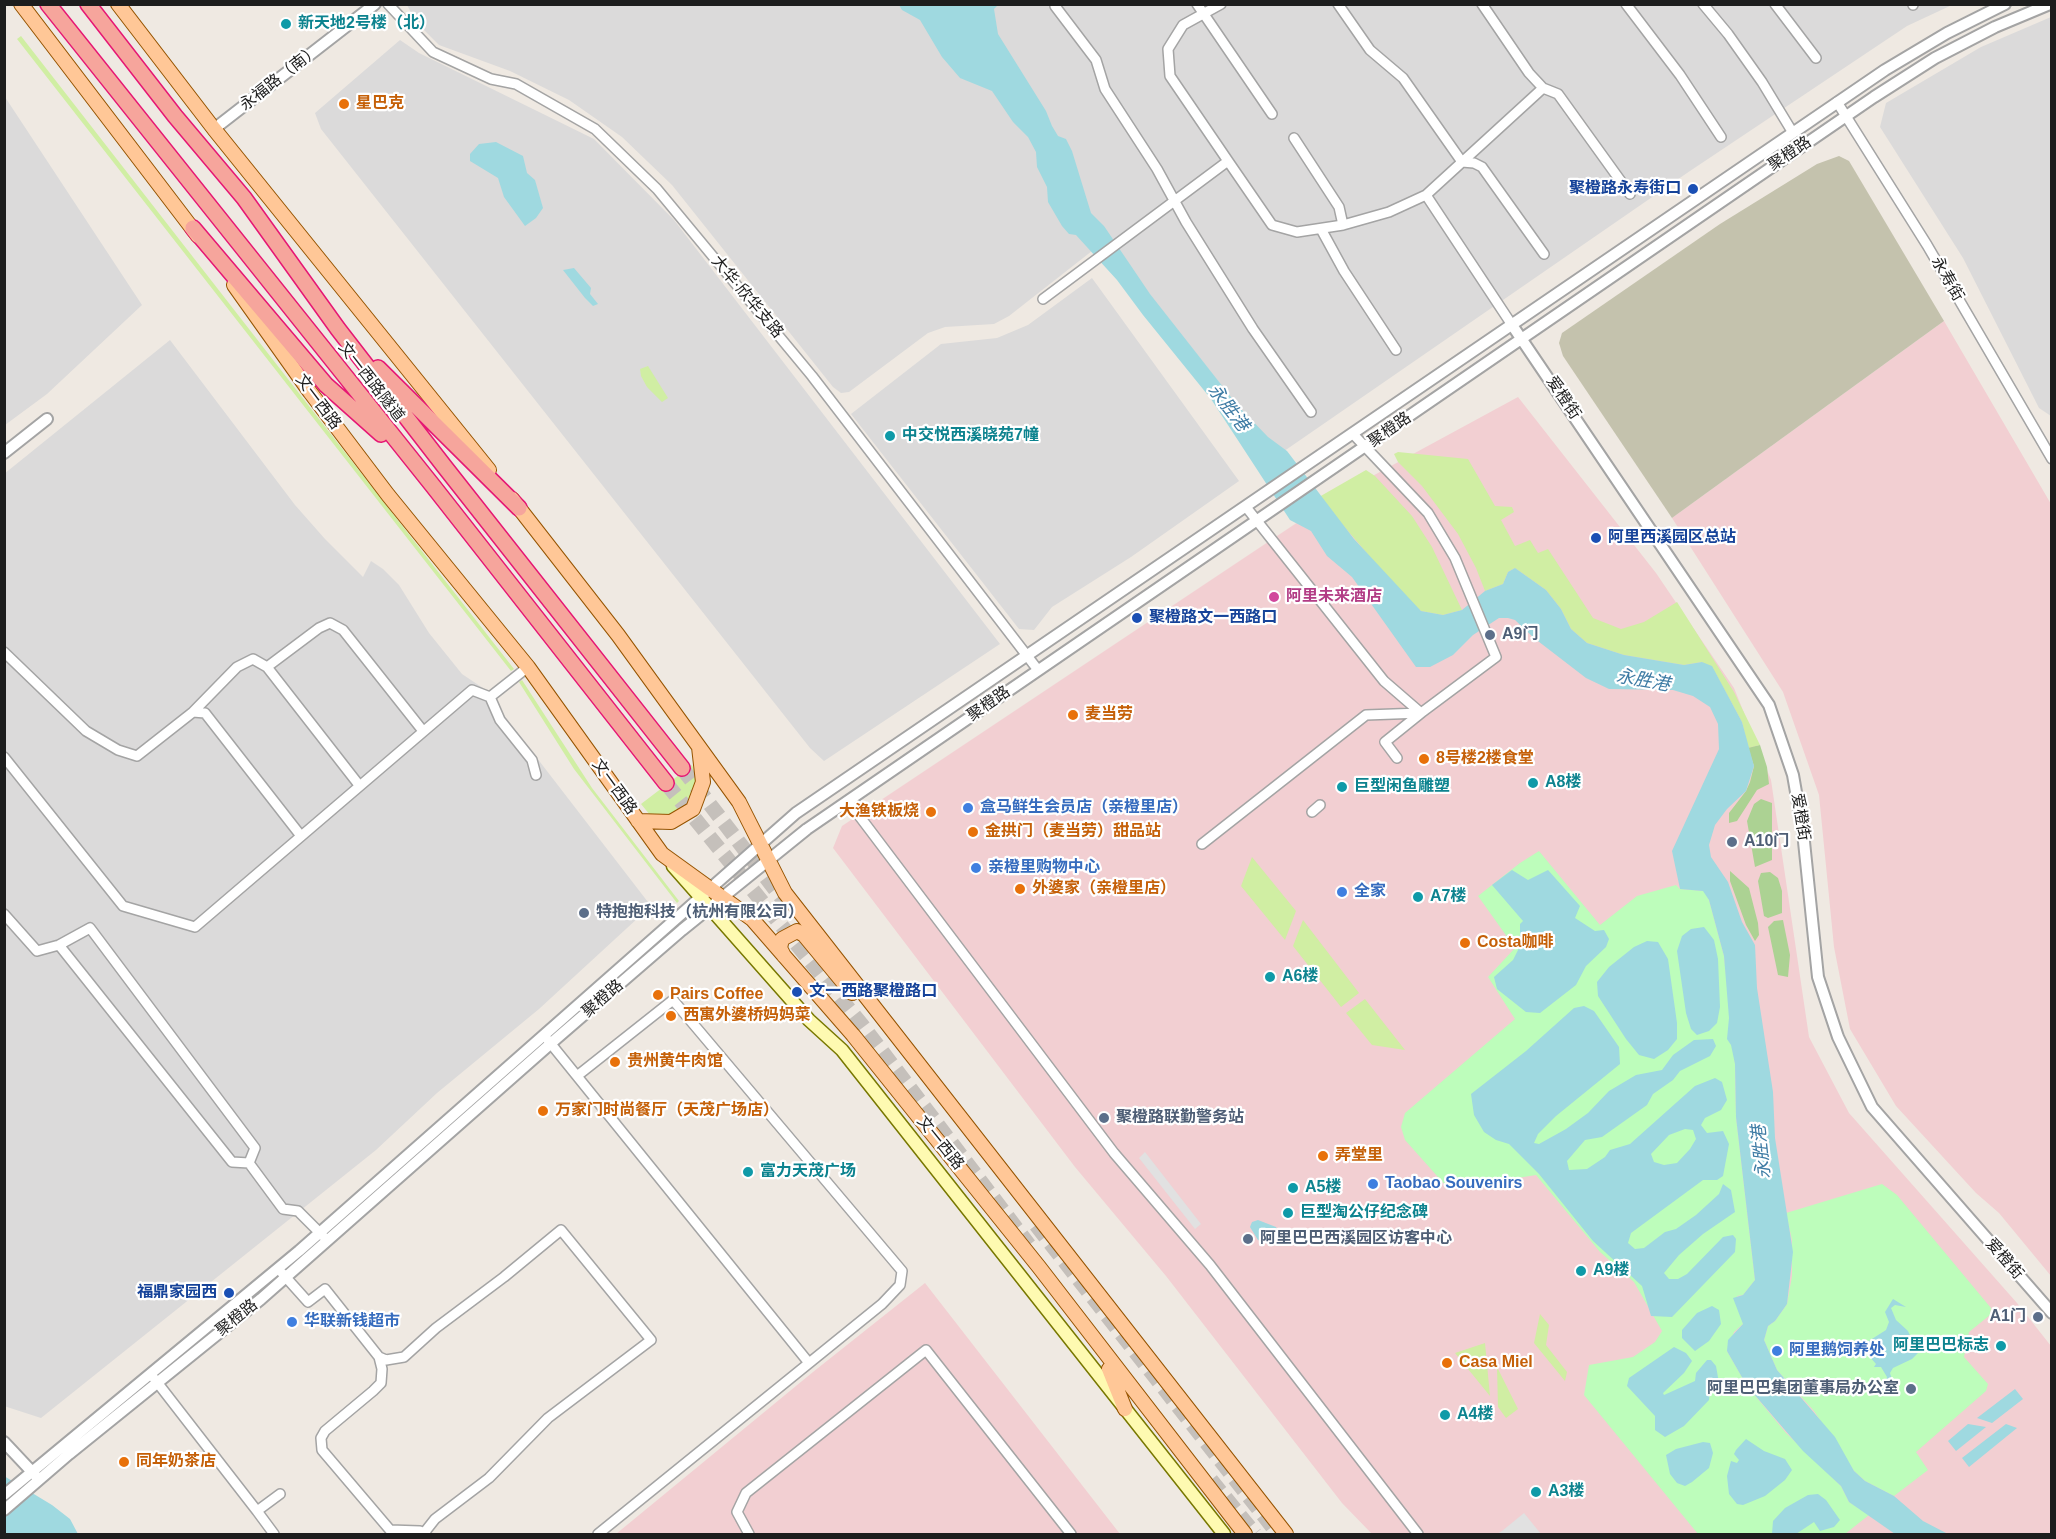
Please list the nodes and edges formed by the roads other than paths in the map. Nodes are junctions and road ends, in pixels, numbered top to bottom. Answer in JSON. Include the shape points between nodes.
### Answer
{"nodes":[{"id":1,"x":21,"y":4,"type":"edge"},
{"id":2,"x":48,"y":4,"type":"edge"},
{"id":3,"x":88,"y":4,"type":"edge"},
{"id":4,"x":118,"y":4,"type":"edge"},
{"id":5,"x":375,"y":4,"type":"edge"},
{"id":6,"x":388,"y":4,"type":"edge"},
{"id":7,"x":1197,"y":4,"type":"edge"},
{"id":8,"x":1221,"y":4,"type":"edge"},
{"id":9,"x":1338,"y":4,"type":"edge"},
{"id":10,"x":1482,"y":4,"type":"edge"},
{"id":11,"x":1626,"y":4,"type":"edge"},
{"id":12,"x":1703,"y":4,"type":"edge"},
{"id":13,"x":1775,"y":4,"type":"edge"},
{"id":14,"x":2005,"y":4,"type":"edge"},
{"id":15,"x":2050,"y":4,"type":"edge"},
{"id":16,"x":1055,"y":6,"type":"edge"},
{"id":17,"x":1205,"y":13,"type":"junction"},
{"id":18,"x":1816,"y":58,"type":"dead end"},
{"id":19,"x":1543,"y":88,"type":"junction"},
{"id":20,"x":1837,"y":102,"type":"junction"},
{"id":21,"x":1272,"y":114,"type":"dead end"},
{"id":22,"x":1846,"y":116,"type":"junction"},
{"id":23,"x":214,"y":129,"type":"junction"},
{"id":24,"x":1792,"y":133,"type":"junction"},
{"id":25,"x":1721,"y":137,"type":"dead end"},
{"id":26,"x":1294,"y":138,"type":"dead end"},
{"id":27,"x":1228,"y":161,"type":"junction"},
{"id":28,"x":1462,"y":162,"type":"junction"},
{"id":29,"x":1630,"y":194,"type":"dead end"},
{"id":30,"x":1426,"y":195,"type":"junction"},
{"id":31,"x":1175,"y":202,"type":"junction"},
{"id":32,"x":1343,"y":225,"type":"junction"},
{"id":33,"x":193,"y":228,"type":"junction"},
{"id":34,"x":1321,"y":229,"type":"junction"},
{"id":35,"x":1544,"y":254,"type":"dead end"},
{"id":36,"x":1042,"y":299,"type":"dead end"},
{"id":37,"x":1512,"y":325,"type":"junction"},
{"id":38,"x":338,"y":329,"type":"junction"},
{"id":39,"x":1521,"y":339,"type":"junction"},
{"id":40,"x":1396,"y":350,"type":"dead end"},
{"id":41,"x":1311,"y":412,"type":"dead end"},
{"id":42,"x":47,"y":419,"type":"dead end"},
{"id":43,"x":1353,"y":434,"type":"junction"},
{"id":44,"x":1365,"y":447,"type":"junction"},
{"id":45,"x":4,"y":453,"type":"edge"},
{"id":46,"x":2050,"y":454,"type":"edge"},
{"id":47,"x":409,"y":458,"type":"junction"},
{"id":48,"x":1246,"y":507,"type":"junction"},
{"id":49,"x":519,"y":508,"type":"junction"},
{"id":50,"x":1257,"y":521,"type":"junction"},
{"id":51,"x":4,"y":652,"type":"edge"},
{"id":52,"x":1028,"y":657,"type":"junction"},
{"id":53,"x":267,"y":667,"type":"junction"},
{"id":54,"x":528,"y":667,"type":"junction"},
{"id":55,"x":1038,"y":670,"type":"junction"},
{"id":56,"x":490,"y":697,"type":"junction"},
{"id":57,"x":193,"y":712,"type":"junction"},
{"id":58,"x":1421,"y":713,"type":"junction"},
{"id":59,"x":423,"y":731,"type":"junction"},
{"id":60,"x":699,"y":746,"type":"junction"},
{"id":61,"x":4,"y":757,"type":"edge"},
{"id":62,"x":1397,"y":758,"type":"dead end"},
{"id":63,"x":682,"y":768,"type":"tunnel mouth"},
{"id":64,"x":536,"y":775,"type":"dead end"},
{"id":65,"x":666,"y":783,"type":"tunnel mouth"},
{"id":66,"x":359,"y":785,"type":"junction"},
{"id":67,"x":848,"y":801,"type":"junction"},
{"id":68,"x":1320,"y":805,"type":"dead end"},
{"id":69,"x":1312,"y":812,"type":"dead end"},
{"id":70,"x":638,"y":821,"type":"junction"},
{"id":71,"x":301,"y":836,"type":"junction"},
{"id":72,"x":760,"y":844,"type":"junction"},
{"id":73,"x":1202,"y":844,"type":"dead end"},
{"id":74,"x":768,"y":860,"type":"junction"},
{"id":75,"x":704,"y":892,"type":"junction"},
{"id":76,"x":723,"y":898,"type":"junction"},
{"id":77,"x":710,"y":908,"type":"junction"},
{"id":78,"x":4,"y":914,"type":"edge"},
{"id":79,"x":59,"y":945,"type":"junction"},
{"id":80,"x":784,"y":957,"type":"junction"},
{"id":81,"x":885,"y":1021,"type":"junction"},
{"id":82,"x":543,"y":1034,"type":"junction"},
{"id":83,"x":550,"y":1044,"type":"junction"},
{"id":84,"x":577,"y":1076,"type":"junction"},
{"id":85,"x":249,"y":1162,"type":"junction"},
{"id":86,"x":323,"y":1237,"type":"junction"},
{"id":87,"x":281,"y":1273,"type":"junction"},
{"id":88,"x":2052,"y":1313,"type":"edge"},
{"id":89,"x":1103,"y":1353,"type":"junction"},
{"id":90,"x":379,"y":1357,"type":"junction"},
{"id":91,"x":808,"y":1363,"type":"junction"},
{"id":92,"x":154,"y":1378,"type":"junction"},
{"id":93,"x":1125,"y":1409,"type":"junction"},
{"id":94,"x":4,"y":1442,"type":"edge"},
{"id":95,"x":35,"y":1476,"type":"junction"},
{"id":96,"x":280,"y":1494,"type":"dead end"},
{"id":97,"x":4,"y":1495,"type":"edge"},
{"id":98,"x":4,"y":1510,"type":"edge"},
{"id":99,"x":256,"y":1511,"type":"junction"},
{"id":100,"x":274,"y":1534,"type":"edge"},
{"id":101,"x":425,"y":1534,"type":"edge"},
{"id":102,"x":598,"y":1534,"type":"edge"},
{"id":103,"x":749,"y":1534,"type":"edge"},
{"id":104,"x":1071,"y":1534,"type":"edge"},
{"id":105,"x":1224,"y":1534,"type":"edge"},
{"id":106,"x":1245,"y":1534,"type":"edge"},
{"id":107,"x":1287,"y":1534,"type":"edge"},
{"id":108,"x":1418,"y":1534,"type":"edge"}],
"edges":[{"from":1,"to":33,"type":"main road","name":"文一西路"},
{"from":2,"to":47,"type":"highway","name":"文一西路隧道"},
{"from":3,"to":38,"type":"highway","name":"文一西路隧道","via":[[244,198]]},
{"from":4,"to":23,"type":"main road","name":"文一西路"},
{"from":5,"to":23,"type":"street","name":"永福路（南）"},
{"from":6,"to":52,"type":"street","name":"大华·欣华支路","via":[[433,52],[491,79],[516,84],[595,129],[657,189],[812,376]]},
{"from":7,"to":17,"type":"street"},
{"from":8,"to":17,"type":"street"},
{"from":9,"to":28,"type":"street","via":[[1370,50],[1403,78]]},
{"from":10,"to":19,"type":"street"},
{"from":11,"to":25,"type":"street"},
{"from":12,"to":24,"type":"street","via":[[1762,82]]},
{"from":13,"to":18,"type":"street"},
{"from":14,"to":20,"type":"street","name":"聚橙路","via":[[1926,44]]},
{"from":15,"to":22,"type":"street","name":"聚橙路","via":[[1935,58]]},
{"from":16,"to":31,"type":"street","via":[[1096,60],[1104,89]]},
{"from":17,"to":21,"type":"street"},
{"from":17,"to":27,"type":"street","via":[[1183,25],[1168,49],[1170,76]]},
{"from":19,"to":28,"type":"street"},
{"from":19,"to":29,"type":"street","via":[[1558,94]]},
{"from":20,"to":22,"type":"street","name":"永寿街"},
{"from":20,"to":24,"type":"street","name":"聚橙路"},
{"from":22,"to":39,"type":"street","name":"聚橙路"},
{"from":22,"to":46,"type":"street","name":"永寿街"},
{"from":23,"to":49,"type":"main road","name":"文一西路"},
{"from":24,"to":37,"type":"street","name":"聚橙路"},
{"from":26,"to":32,"type":"street","via":[[1339,207]]},
{"from":27,"to":31,"type":"street"},
{"from":27,"to":34,"type":"street","via":[[1272,225],[1297,232]]},
{"from":28,"to":30,"type":"street"},
{"from":28,"to":35,"type":"street","via":[[1482,166]]},
{"from":30,"to":32,"type":"street","via":[[1389,212]]},
{"from":30,"to":37,"type":"street"},
{"from":31,"to":36,"type":"street"},
{"from":31,"to":41,"type":"street","via":[[1253,329]]},
{"from":32,"to":34,"type":"street"},
{"from":33,"to":47,"type":"highway","via":[[326,385]]},
{"from":33,"to":54,"type":"main road","name":"文一西路","via":[[388,495]]},
{"from":34,"to":40,"type":"street"},
{"from":37,"to":39,"type":"street","name":"爱橙街"},
{"from":37,"to":43,"type":"street","name":"聚橙路"},
{"from":38,"to":49,"type":"highway"},
{"from":38,"to":63,"type":"highway","name":"文一西路隧道"},
{"from":39,"to":44,"type":"street","name":"聚橙路"},
{"from":39,"to":88,"type":"street","name":"爱橙街","via":[[1769,705],[1793,775],[1802,820],[1818,977],[1838,1037],[1872,1107]]},
{"from":42,"to":45,"type":"street"},
{"from":43,"to":44,"type":"street"},
{"from":43,"to":48,"type":"street","name":"聚橙路"},
{"from":44,"to":50,"type":"street","name":"聚橙路"},
{"from":44,"to":58,"type":"street","via":[[1428,513],[1455,558],[1496,657]]},
{"from":47,"to":65,"type":"highway","name":"文一西路隧道"},
{"from":48,"to":50,"type":"street"},
{"from":48,"to":52,"type":"street","name":"聚橙路"},
{"from":49,"to":60,"type":"main road","name":"文一西路"},
{"from":50,"to":55,"type":"street","name":"聚橙路"},
{"from":50,"to":58,"type":"street","via":[[1384,681]]},
{"from":51,"to":57,"type":"street","via":[[86,731],[118,750],[137,756]]},
{"from":52,"to":55,"type":"street","name":"大华·欣华支路"},
{"from":52,"to":72,"type":"street","name":"聚橙路","via":[[796,813]]},
{"from":53,"to":57,"type":"street","via":[[253,659],[237,667]]},
{"from":53,"to":59,"type":"street","via":[[330,623],[343,630]]},
{"from":53,"to":66,"type":"street"},
{"from":54,"to":56,"type":"street"},
{"from":54,"to":70,"type":"main road","name":"文一西路"},
{"from":55,"to":67,"type":"street","name":"聚橙路"},
{"from":56,"to":59,"type":"street","via":[[472,690]]},
{"from":56,"to":64,"type":"street","via":[[500,720],[532,760]]},
{"from":57,"to":71,"type":"street","via":[[205,713]]},
{"from":58,"to":62,"type":"street","via":[[1385,742]]},
{"from":58,"to":73,"type":"street","via":[[1366,715]]},
{"from":59,"to":66,"type":"street"},
{"from":60,"to":70,"type":"main road","via":[[703,782],[693,809],[671,822]]},
{"from":60,"to":72,"type":"main road","name":"文一西路","via":[[739,802]]},
{"from":61,"to":71,"type":"street","via":[[123,906],[195,927]]},
{"from":66,"to":71,"type":"street"},
{"from":67,"to":74,"type":"street","name":"聚橙路"},
{"from":67,"to":108,"type":"street","via":[[1114,1153],[1210,1265]]},
{"from":68,"to":69,"type":"street"},
{"from":70,"to":75,"type":"main road","name":"文一西路","via":[[662,854]]},
{"from":72,"to":74,"type":"main road","name":"文一西路"},
{"from":72,"to":75,"type":"street","name":"聚橙路"},
{"from":74,"to":76,"type":"street","name":"聚橙路"},
{"from":74,"to":81,"type":"main road","name":"文一西路","via":[[785,893]]},
{"from":75,"to":76,"type":"main road","name":"文一西路"},
{"from":75,"to":77,"type":"main road"},
{"from":75,"to":82,"type":"street","name":"聚橙路"},
{"from":76,"to":77,"type":"street","name":"聚橙路"},
{"from":76,"to":80,"type":"main road","name":"文一西路","via":[[752,919]]},
{"from":77,"to":83,"type":"street","name":"聚橙路"},
{"from":77,"to":93,"type":"main road","via":[[809,1020],[842,1050]]},
{"from":78,"to":79,"type":"street","via":[[37,951]]},
{"from":79,"to":85,"type":"street","via":[[232,1162]]},
{"from":79,"to":85,"type":"street","via":[[90,928],[255,1148]]},
{"from":80,"to":81,"type":"main road","via":[[782,939],[797,931],[804,935],[850,991]]},
{"from":80,"to":89,"type":"main road","name":"文一西路","via":[[868,1054]]},
{"from":81,"to":107,"type":"main road","name":"文一西路"},
{"from":82,"to":83,"type":"street"},
{"from":82,"to":86,"type":"street","name":"聚橙路"},
{"from":83,"to":84,"type":"street"},
{"from":83,"to":86,"type":"street","name":"聚橙路"},
{"from":84,"to":91,"type":"street"},
{"from":84,"to":91,"type":"street","via":[[673,1000],[902,1271],[900,1285],[882,1304]]},
{"from":85,"to":86,"type":"street","via":[[283,1209],[298,1211]]},
{"from":86,"to":87,"type":"street","name":"聚橙路"},
{"from":87,"to":90,"type":"street","via":[[308,1302],[325,1289]]},
{"from":87,"to":92,"type":"street","name":"聚橙路"},
{"from":89,"to":93,"type":"main road"},
{"from":89,"to":106,"type":"main road","name":"文一西路"},
{"from":90,"to":101,"type":"street","via":[[381,1383],[325,1431],[322,1450],[390,1530]]},
{"from":90,"to":101,"type":"street","via":[[404,1357],[561,1230],[651,1340],[548,1418],[489,1478],[435,1519]]},
{"from":91,"to":102,"type":"street"},
{"from":92,"to":95,"type":"street","name":"聚橙路"},
{"from":92,"to":99,"type":"street"},
{"from":93,"to":105,"type":"main road"},
{"from":94,"to":95,"type":"street"},
{"from":95,"to":97,"type":"street","name":"聚橙路"},
{"from":95,"to":98,"type":"street","name":"聚橙路"},
{"from":96,"to":99,"type":"street"},
{"from":99,"to":100,"type":"street"},
{"from":103,"to":104,"type":"street","via":[[737,1512],[746,1493],[927,1350]]}]}
